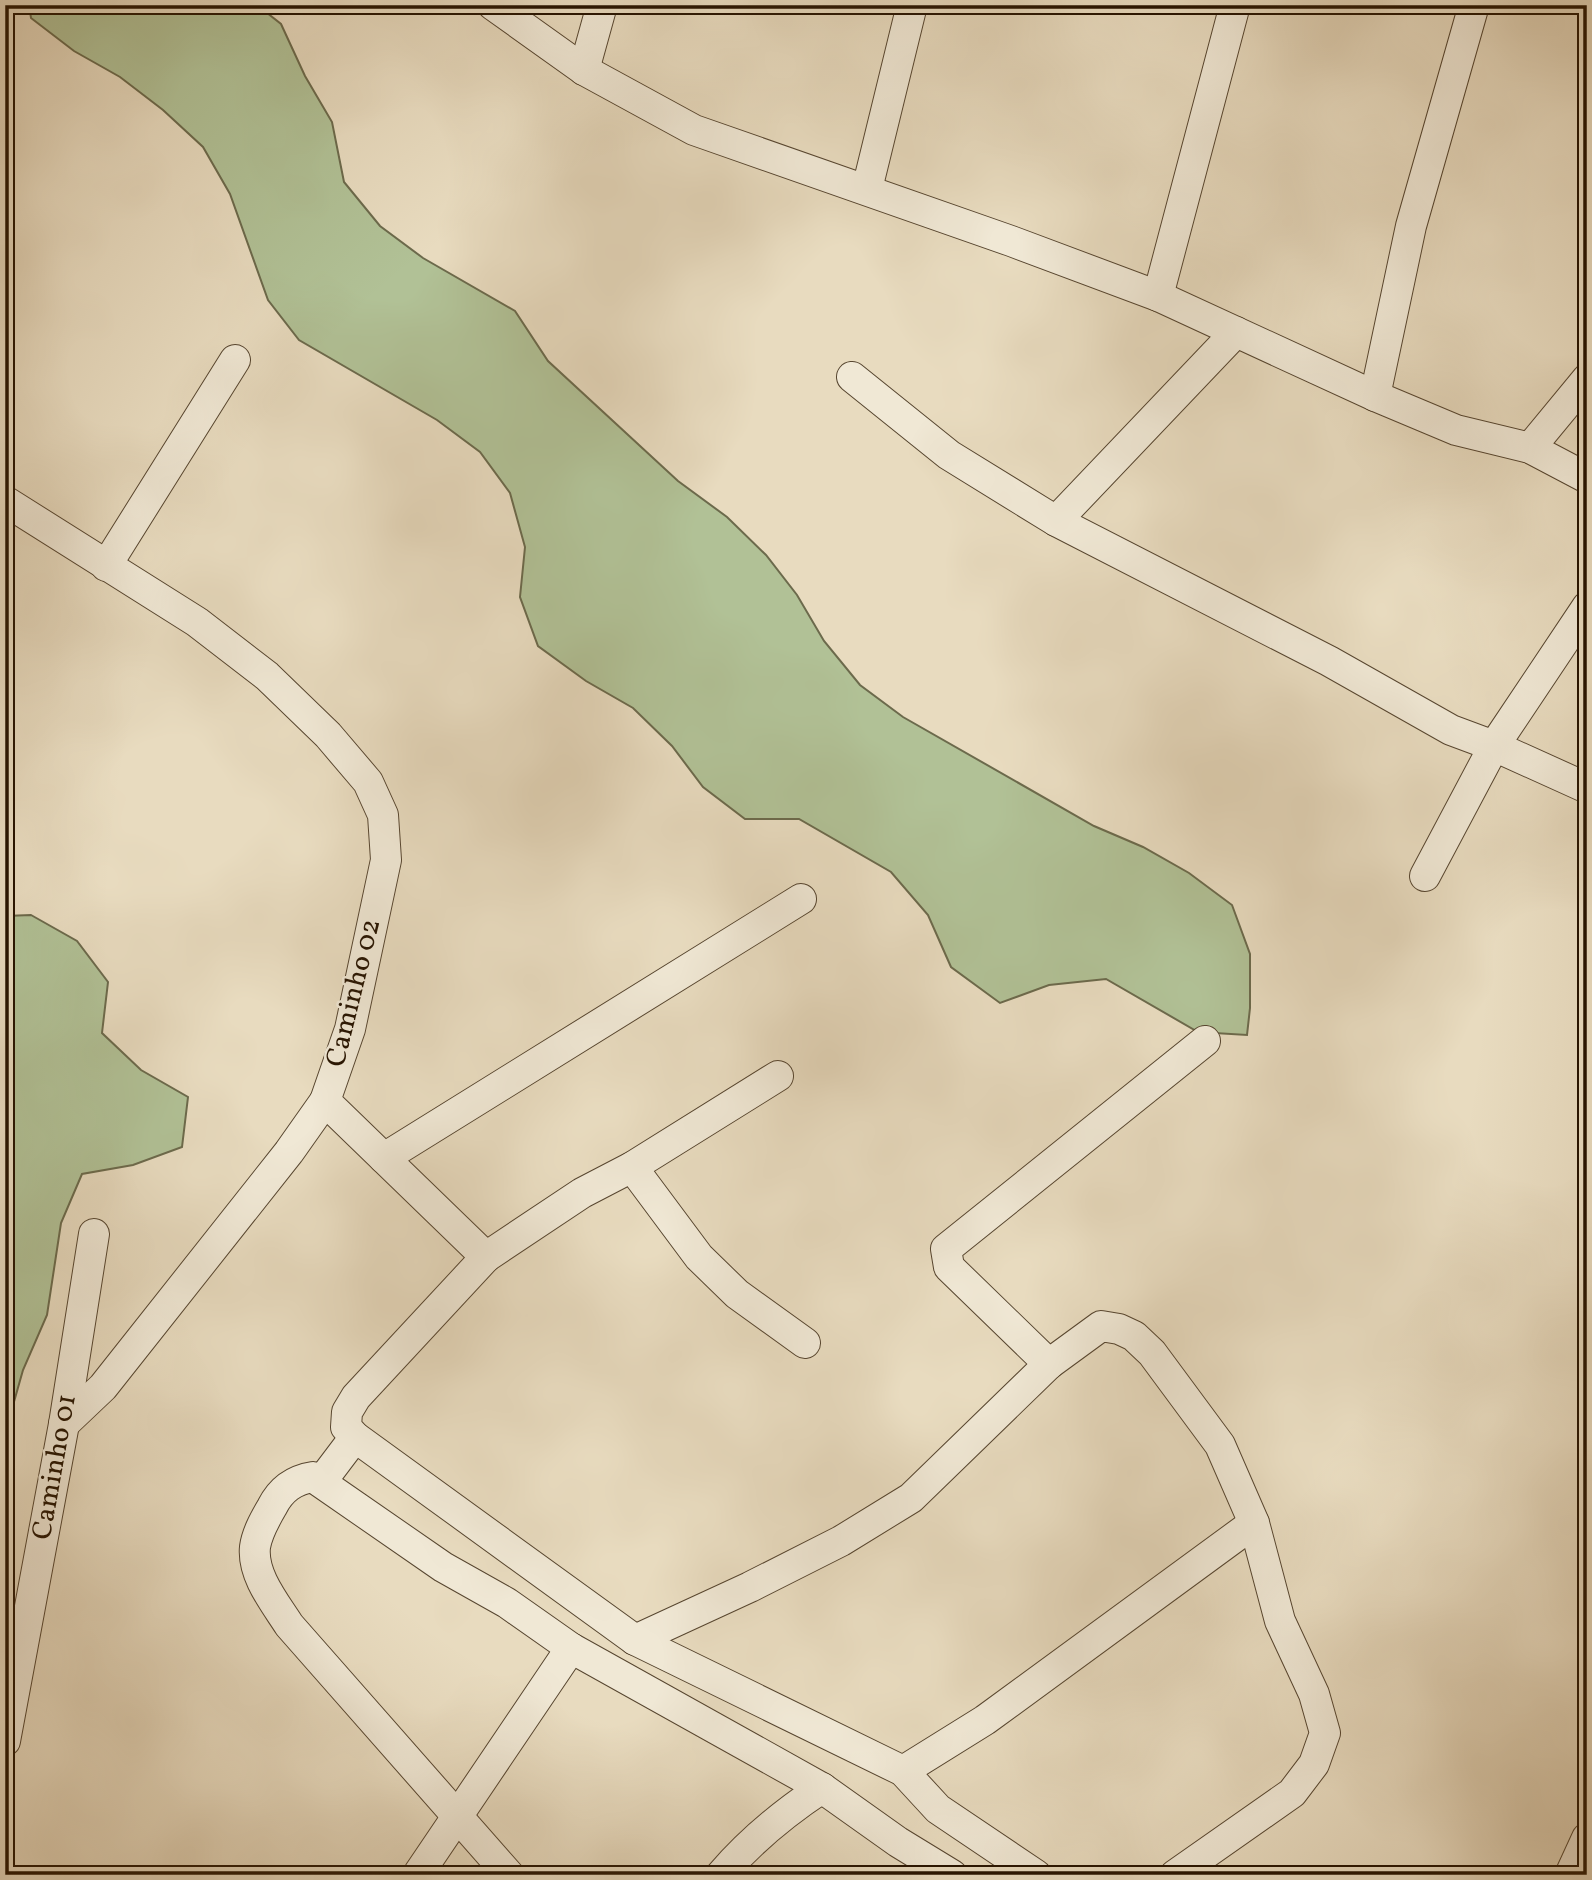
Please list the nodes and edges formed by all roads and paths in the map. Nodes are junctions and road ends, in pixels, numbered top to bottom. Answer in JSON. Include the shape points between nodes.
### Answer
{"nodes":[{"id":1,"x":493,"y":5,"type":"edge"},
{"id":2,"x":602,"y":5,"type":"edge"},
{"id":3,"x":912,"y":5,"type":"edge"},
{"id":4,"x":1236,"y":5,"type":"edge"},
{"id":5,"x":1474,"y":5,"type":"edge"},
{"id":6,"x":584,"y":71,"type":"junction"},
{"id":7,"x":867,"y":189,"type":"junction"},
{"id":8,"x":1158,"y":296,"type":"junction"},
{"id":9,"x":1236,"y":332,"type":"junction"},
{"id":10,"x":235,"y":360,"type":"dead end"},
{"id":11,"x":852,"y":377,"type":"dead end"},
{"id":12,"x":1587,"y":379,"type":"edge"},
{"id":13,"x":1375,"y":396,"type":"junction"},
{"id":14,"x":1530,"y":448,"type":"junction"},
{"id":15,"x":1587,"y":478,"type":"edge"},
{"id":16,"x":5,"y":501,"type":"edge"},
{"id":17,"x":1056,"y":521,"type":"junction"},
{"id":18,"x":106,"y":566,"type":"junction"},
{"id":19,"x":1587,"y":607,"type":"edge"},
{"id":20,"x":1494,"y":746,"type":"junction"},
{"id":21,"x":1587,"y":788,"type":"edge"},
{"id":22,"x":1425,"y":876,"type":"dead end"},
{"id":23,"x":801,"y":899,"type":"dead end"},
{"id":24,"x":1205,"y":1041,"type":"dead end"},
{"id":25,"x":779,"y":1076,"type":"dead end"},
{"id":26,"x":325,"y":1101,"type":"junction"},
{"id":27,"x":384,"y":1158,"type":"junction"},
{"id":28,"x":632,"y":1167,"type":"junction"},
{"id":29,"x":94,"y":1234,"type":"dead end"},
{"id":30,"x":486,"y":1257,"type":"junction"},
{"id":31,"x":805,"y":1343,"type":"dead end"},
{"id":32,"x":1049,"y":1364,"type":"junction"},
{"id":33,"x":64,"y":1424,"type":"junction"},
{"id":34,"x":355,"y":1437,"type":"junction"},
{"id":35,"x":320,"y":1482,"type":"junction"},
{"id":36,"x":1254,"y":1523,"type":"junction"},
{"id":37,"x":635,"y":1640,"type":"junction"},
{"id":38,"x":572,"y":1648,"type":"junction"},
{"id":39,"x":5,"y":1741,"type":"edge"},
{"id":40,"x":903,"y":1771,"type":"junction"},
{"id":41,"x":822,"y":1788,"type":"junction"},
{"id":42,"x":458,"y":1817,"type":"junction"},
{"id":43,"x":1587,"y":1838,"type":"edge"},
{"id":44,"x":419,"y":1873,"type":"edge"},
{"id":45,"x":509,"y":1875,"type":"edge"},
{"id":46,"x":721,"y":1875,"type":"edge"},
{"id":47,"x":952,"y":1875,"type":"edge"},
{"id":48,"x":1037,"y":1875,"type":"edge"},
{"id":49,"x":1175,"y":1875,"type":"edge"},
{"id":50,"x":1570,"y":1875,"type":"edge"}],
"edges":[{"from":1,"to":6,"type":"street"},
{"from":2,"to":6,"type":"street"},
{"from":3,"to":7,"type":"street"},
{"from":4,"to":8,"type":"street"},
{"from":5,"to":13,"type":"street","via":[[1411,226]]},
{"from":6,"to":7,"type":"street","via":[[694,130]]},
{"from":7,"to":8,"type":"street"},
{"from":8,"to":9,"type":"street"},
{"from":9,"to":13,"type":"street"},
{"from":9,"to":17,"type":"street"},
{"from":10,"to":18,"type":"street"},
{"from":11,"to":17,"type":"street","via":[[948,455]]},
{"from":12,"to":14,"type":"street"},
{"from":13,"to":14,"type":"street","via":[[1456,430]]},
{"from":14,"to":15,"type":"street"},
{"from":16,"to":18,"type":"street","name":"Caminho 02"},
{"from":17,"to":20,"type":"street","via":[[1329,661],[1451,730]]},
{"from":18,"to":26,"type":"street","name":"Caminho 02","via":[[197,622],[267,676],[368,782],[383,815],[386,860],[350,1029]]},
{"from":19,"to":20,"type":"street"},
{"from":20,"to":21,"type":"street"},
{"from":20,"to":22,"type":"street"},
{"from":23,"to":27,"type":"street"},
{"from":24,"to":32,"type":"street","via":[[946,1249],[949,1267]]},
{"from":25,"to":28,"type":"street"},
{"from":26,"to":27,"type":"street","name":"Caminho 02"},
{"from":26,"to":33,"type":"street","via":[[103,1387]]},
{"from":27,"to":30,"type":"street","name":"Caminho 02"},
{"from":28,"to":30,"type":"street","via":[[582,1193]]},
{"from":28,"to":31,"type":"street","via":[[699,1257],[737,1294]]},
{"from":29,"to":33,"type":"street","name":"Caminho 01"},
{"from":30,"to":34,"type":"street","via":[[355,1397],[346,1412],[346,1427]]},
{"from":32,"to":36,"type":"street","via":[[1101,1326],[1134,1336],[1152,1353],[1220,1445]]},
{"from":32,"to":37,"type":"street","via":[[911,1498],[841,1541]]},
{"from":33,"to":39,"type":"street","name":"Caminho 01"},
{"from":34,"to":35,"type":"street"},
{"from":34,"to":37,"type":"street"},
{"from":35,"to":38,"type":"street"},
{"from":35,"to":42,"type":"street","via":[[313,1477],[291,1482],[261,1526],[255,1548],[266,1590],[289,1625]]},
{"from":36,"to":40,"type":"street","via":[[985,1720]]},
{"from":36,"to":49,"type":"street","via":[[1280,1621],[1314,1693],[1325,1733],[1314,1764],[1292,1793]]},
{"from":37,"to":40,"type":"street"},
{"from":38,"to":41,"type":"street"},
{"from":38,"to":42,"type":"street"},
{"from":40,"to":48,"type":"street","via":[[938,1810]]},
{"from":41,"to":46,"type":"street","via":[[784,1813]]},
{"from":41,"to":47,"type":"street"},
{"from":42,"to":44,"type":"street"},
{"from":42,"to":45,"type":"street"},
{"from":43,"to":50,"type":"street"}]}
